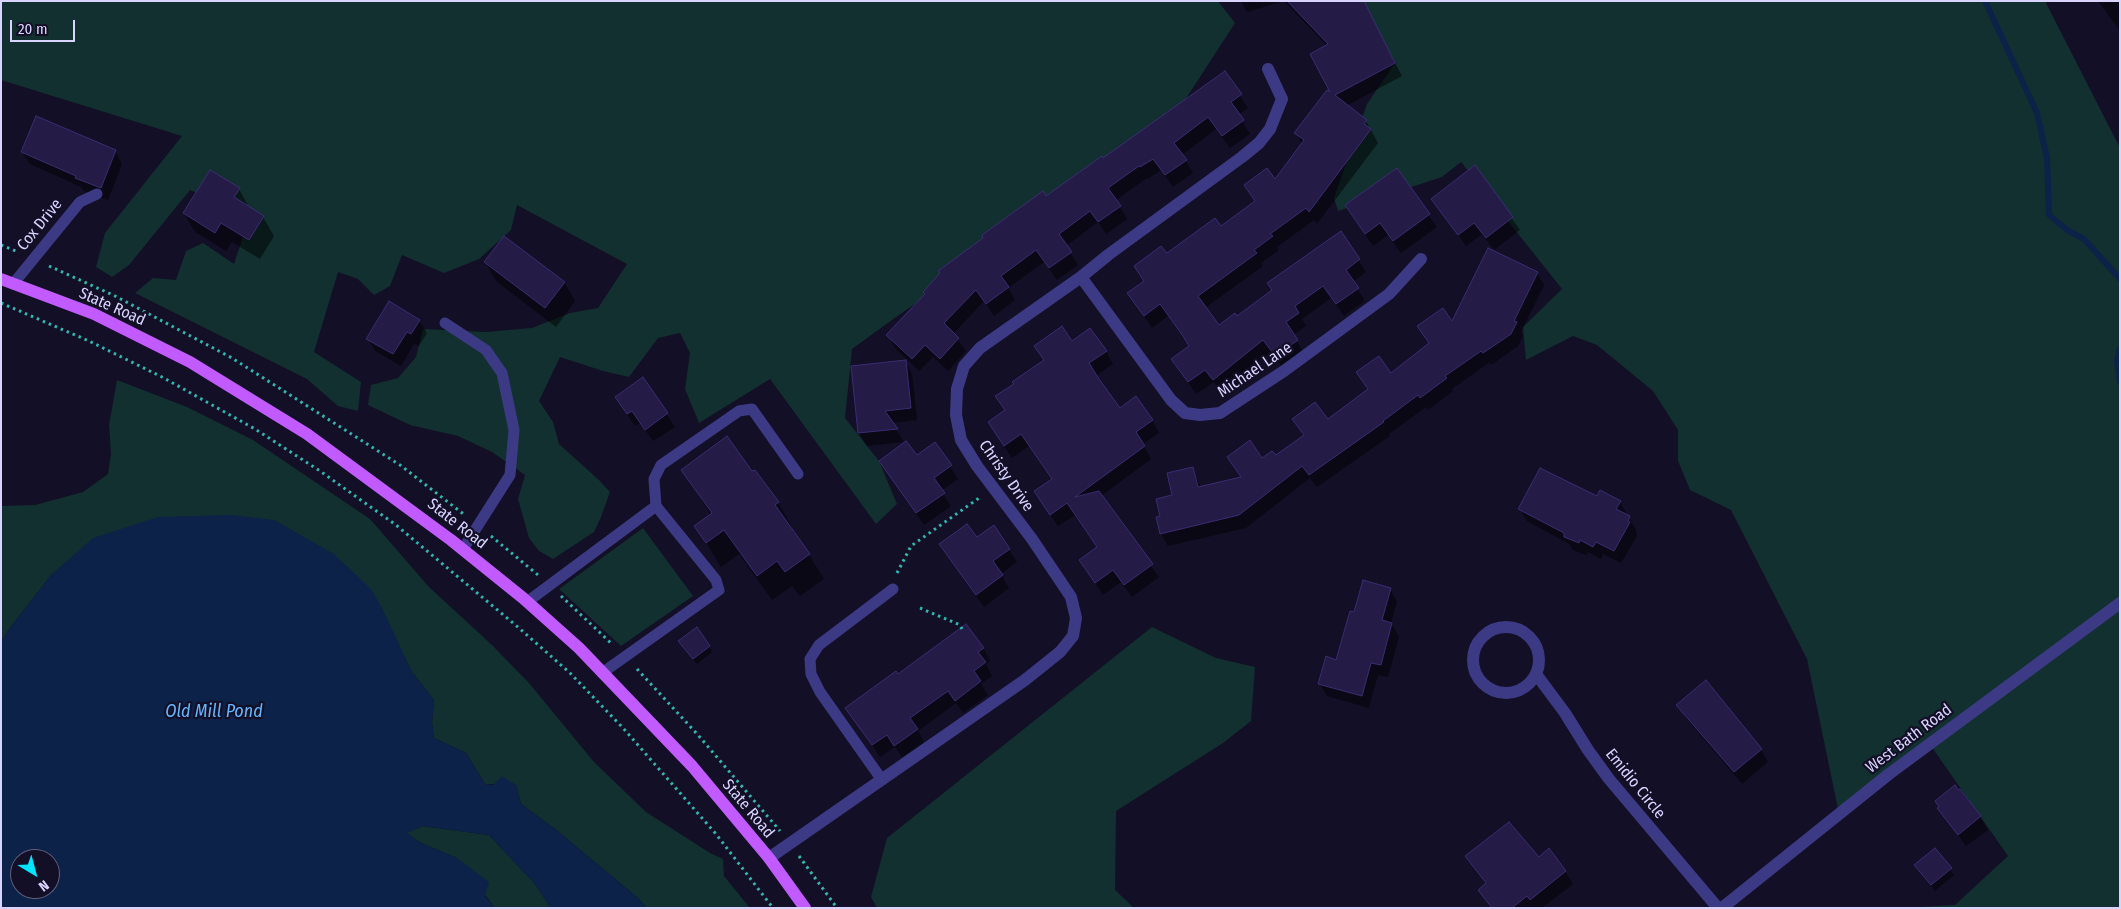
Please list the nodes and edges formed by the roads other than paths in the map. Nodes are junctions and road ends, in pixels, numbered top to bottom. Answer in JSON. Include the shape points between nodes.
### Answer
{"nodes":[{"id":1,"x":1268,"y":69,"type":"dead end"},
{"id":2,"x":97,"y":194,"type":"dead end"},
{"id":3,"x":1421,"y":259,"type":"dead end"},
{"id":4,"x":1081,"y":277,"type":"junction"},
{"id":5,"x":1,"y":279,"type":"edge"},
{"id":6,"x":14,"y":284,"type":"junction"},
{"id":7,"x":445,"y":323,"type":"dead end"},
{"id":8,"x":798,"y":474,"type":"dead end"},
{"id":9,"x":656,"y":506,"type":"junction"},
{"id":10,"x":463,"y":549,"type":"junction"},
{"id":11,"x":893,"y":589,"type":"dead end"},
{"id":12,"x":527,"y":602,"type":"junction"},
{"id":13,"x":2120,"y":603,"type":"edge"},
{"id":14,"x":602,"y":673,"type":"junction"},
{"id":15,"x":1536,"y":674,"type":"junction"},
{"id":16,"x":882,"y":780,"type":"junction"},
{"id":17,"x":769,"y":858,"type":"junction"},
{"id":18,"x":805,"y":908,"type":"edge"},
{"id":19,"x":1718,"y":908,"type":"edge"},
{"id":20,"x":1722,"y":908,"type":"edge"}],
"edges":[{"from":1,"to":4,"type":"street","name":"Christy Drive","via":[[1282,99],[1270,129],[1258,143]]},
{"from":2,"to":6,"type":"lane","name":"Cox Drive","via":[[80,202]]},
{"from":3,"to":4,"type":"street","name":"Michael Lane","via":[[1389,294],[1220,414],[1184,413],[1171,400]]},
{"from":4,"to":16,"type":"street","name":"Christy Drive","via":[[980,348],[964,366],[957,389],[956,415],[961,440],[977,466],[1071,597],[1076,618],[1073,636],[1060,652],[1025,680]]},
{"from":5,"to":6,"type":"main road","name":"State Road"},
{"from":6,"to":10,"type":"main road","name":"State Road","via":[[94,314],[190,362],[306,434]]},
{"from":7,"to":10,"type":"lane","via":[[486,350],[502,372],[514,430],[510,475]]},
{"from":8,"to":9,"type":"lane","via":[[752,409],[739,410],[661,465],[654,479]]},
{"from":9,"to":12,"type":"lane"},
{"from":9,"to":14,"type":"lane","via":[[716,580],[719,590]]},
{"from":10,"to":12,"type":"main road","name":"State Road"},
{"from":11,"to":16,"type":"lane","via":[[820,645],[810,659],[810,674],[820,692]]},
{"from":12,"to":14,"type":"main road","name":"State Road"},
{"from":13,"to":20,"type":"street","name":"West Bath Road","via":[[1889,774]]},
{"from":14,"to":17,"type":"main road","name":"State Road","via":[[692,766]]},
{"from":15,"to":15,"type":"street","via":[[1539,665],[1536,644],[1521,630],[1499,628],[1483,637],[1476,646],[1474,668],[1479,678],[1497,691],[1519,690]]},
{"from":15,"to":19,"type":"street","name":"Emidio Circle","via":[[1609,779]]},
{"from":16,"to":17,"type":"street","name":"Christy Drive"},
{"from":17,"to":18,"type":"main road","name":"State Road"}]}
